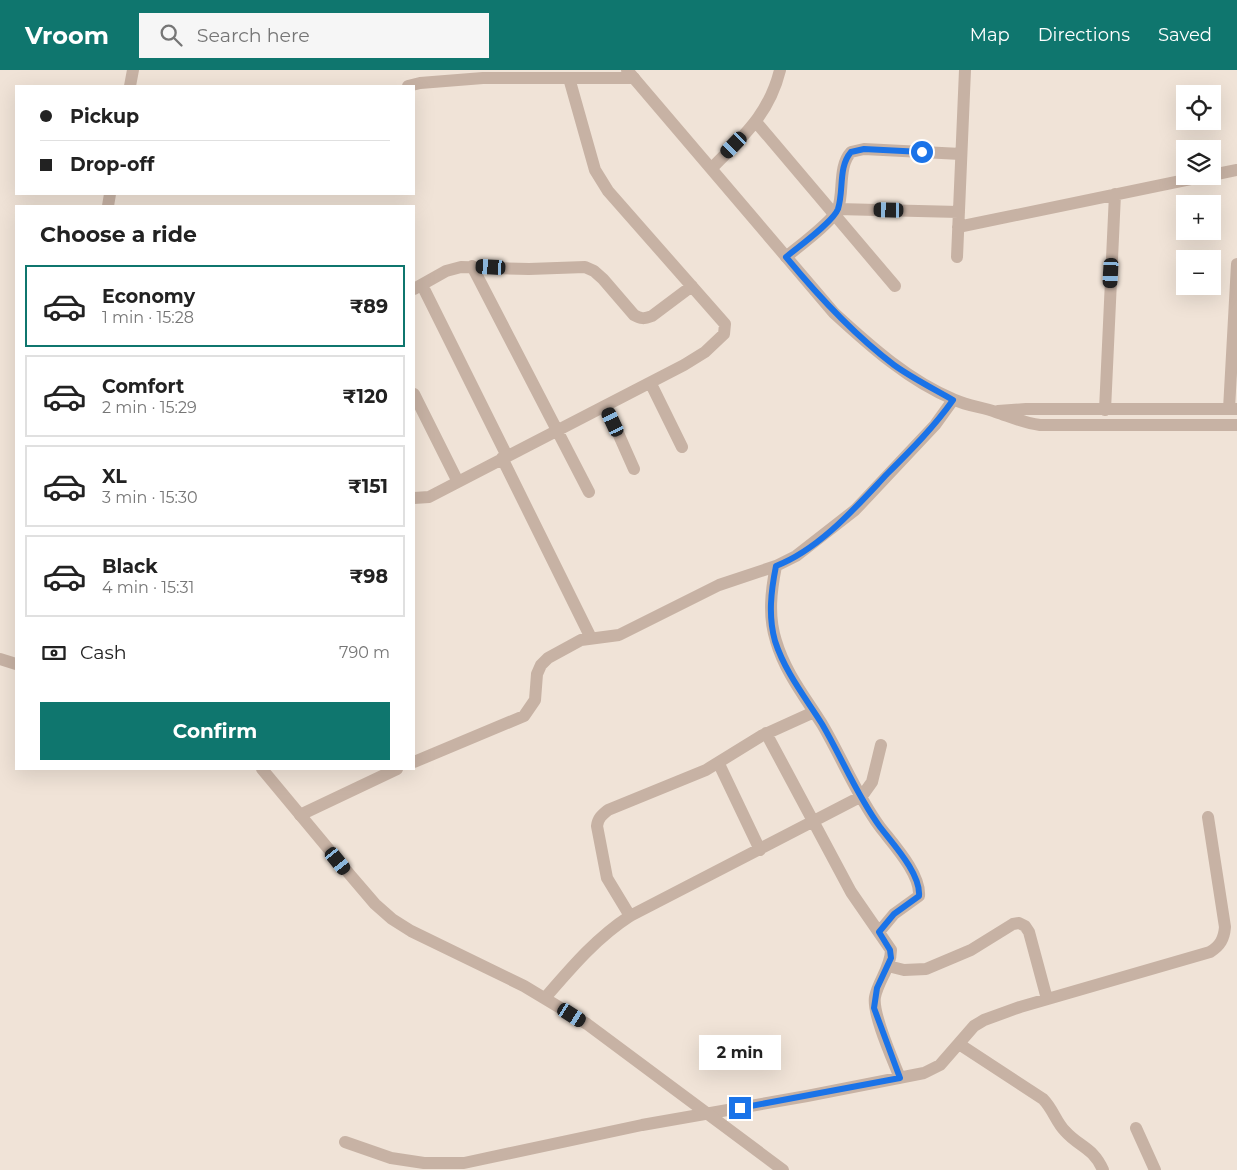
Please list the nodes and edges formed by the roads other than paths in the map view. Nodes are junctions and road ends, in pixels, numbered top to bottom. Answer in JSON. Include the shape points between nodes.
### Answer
{"nodes":[{"id":1,"x":133,"y":70,"type":"edge"},
{"id":2,"x":780,"y":70,"type":"edge"},
{"id":3,"x":965,"y":70,"type":"edge"},
{"id":4,"x":631,"y":74,"type":"edge"},
{"id":5,"x":569,"y":78,"type":"junction"},
{"id":6,"x":130,"y":85,"type":"edge"},
{"id":7,"x":412,"y":85,"type":"edge"},
{"id":8,"x":756,"y":122,"type":"junction"},
{"id":9,"x":961,"y":154,"type":"junction"},
{"id":10,"x":712,"y":168,"type":"junction"},
{"id":11,"x":1237,"y":170,"type":"edge"},
{"id":12,"x":1221,"y":173,"type":"edge"},
{"id":13,"x":1176,"y":182,"type":"edge"},
{"id":14,"x":1115,"y":194,"type":"junction"},
{"id":15,"x":836,"y":212,"type":"junction"},
{"id":16,"x":959,"y":212,"type":"junction"},
{"id":17,"x":958,"y":227,"type":"junction"},
{"id":18,"x":786,"y":257,"type":"junction"},
{"id":19,"x":956,"y":257,"type":"dead end"},
{"id":20,"x":1237,"y":264,"type":"edge"},
{"id":21,"x":472,"y":266,"type":"junction"},
{"id":22,"x":692,"y":286,"type":"junction"},
{"id":23,"x":895,"y":286,"type":"dead end"},
{"id":24,"x":418,"y":287,"type":"edge"},
{"id":25,"x":1236,"y":322,"type":"edge"},
{"id":26,"x":650,"y":384,"type":"junction"},
{"id":27,"x":415,"y":396,"type":"edge"},
{"id":28,"x":953,"y":400,"type":"junction"},
{"id":29,"x":606,"y":406,"type":"junction"},
{"id":30,"x":1233,"y":409,"type":"edge"},
{"id":31,"x":1105,"y":410,"type":"junction"},
{"id":32,"x":995,"y":411,"type":"junction"},
{"id":33,"x":1237,"y":425,"type":"edge"},
{"id":34,"x":556,"y":431,"type":"junction"},
{"id":35,"x":682,"y":447,"type":"dead end"},
{"id":36,"x":505,"y":457,"type":"junction"},
{"id":37,"x":634,"y":469,"type":"dead end"},
{"id":38,"x":458,"y":482,"type":"junction"},
{"id":39,"x":589,"y":492,"type":"dead end"},
{"id":40,"x":415,"y":498,"type":"edge"},
{"id":41,"x":776,"y":566,"type":"junction"},
{"id":42,"x":592,"y":638,"type":"junction"},
{"id":43,"x":0,"y":659,"type":"edge"},
{"id":44,"x":15,"y":664,"type":"edge"},
{"id":45,"x":814,"y":712,"type":"junction"},
{"id":46,"x":766,"y":733,"type":"junction"},
{"id":47,"x":881,"y":745,"type":"dead end"},
{"id":48,"x":415,"y":762,"type":"edge"},
{"id":49,"x":718,"y":764,"type":"junction"},
{"id":50,"x":263,"y":770,"type":"edge"},
{"id":51,"x":395,"y":770,"type":"edge"},
{"id":52,"x":862,"y":796,"type":"junction"},
{"id":53,"x":300,"y":815,"type":"junction"},
{"id":54,"x":1208,"y":817,"type":"dead end"},
{"id":55,"x":813,"y":822,"type":"junction"},
{"id":56,"x":760,"y":850,"type":"junction"},
{"id":57,"x":630,"y":916,"type":"junction"},
{"id":58,"x":879,"y":932,"type":"junction"},
{"id":59,"x":888,"y":966,"type":"junction"},
{"id":60,"x":545,"y":998,"type":"junction"},
{"id":61,"x":1046,"y":999,"type":"junction"},
{"id":62,"x":960,"y":1044,"type":"junction"},
{"id":63,"x":900,"y":1078,"type":"junction"},
{"id":64,"x":707,"y":1113,"type":"junction"},
{"id":65,"x":1136,"y":1128,"type":"dead end"},
{"id":66,"x":345,"y":1142,"type":"dead end"},
{"id":67,"x":783,"y":1170,"type":"edge"},
{"id":68,"x":1103,"y":1170,"type":"edge"},
{"id":69,"x":1155,"y":1170,"type":"edge"}],
"edges":[{"from":1,"to":6,"type":"street"},
{"from":2,"to":8,"type":"street","via":[[771,100]]},
{"from":3,"to":9,"type":"street"},
{"from":4,"to":5,"type":"street"},
{"from":4,"to":10,"type":"street"},
{"from":5,"to":7,"type":"street","via":[[483,78]]},
{"from":5,"to":22,"type":"street","via":[[595,170],[608,190]]},
{"from":8,"to":10,"type":"street"},
{"from":8,"to":15,"type":"street"},
{"from":9,"to":15,"type":"street","via":[[864,149],[851,152],[844,161]]},
{"from":9,"to":16,"type":"street"},
{"from":10,"to":18,"type":"street"},
{"from":11,"to":12,"type":"street"},
{"from":13,"to":14,"type":"street"},
{"from":14,"to":17,"type":"street"},
{"from":14,"to":31,"type":"street"},
{"from":15,"to":16,"type":"street"},
{"from":15,"to":18,"type":"street"},
{"from":15,"to":23,"type":"street"},
{"from":16,"to":17,"type":"street"},
{"from":17,"to":19,"type":"street"},
{"from":18,"to":28,"type":"street","via":[[834,312],[867,343],[896,366]]},
{"from":20,"to":25,"type":"street"},
{"from":21,"to":22,"type":"street","via":[[585,267],[594,271],[640,318],[652,316]]},
{"from":21,"to":24,"type":"street","via":[[446,271]]},
{"from":21,"to":34,"type":"street"},
{"from":22,"to":26,"type":"street","via":[[725,324],[724,334],[684,366]]},
{"from":24,"to":36,"type":"street"},
{"from":25,"to":30,"type":"street"},
{"from":26,"to":29,"type":"street"},
{"from":26,"to":35,"type":"street"},
{"from":27,"to":38,"type":"street"},
{"from":28,"to":32,"type":"street"},
{"from":28,"to":41,"type":"street","via":[[935,425],[854,510],[796,556]]},
{"from":29,"to":34,"type":"street"},
{"from":29,"to":37,"type":"street"},
{"from":30,"to":31,"type":"street"},
{"from":31,"to":32,"type":"street"},
{"from":32,"to":33,"type":"street","via":[[1025,423],[1040,425]]},
{"from":34,"to":36,"type":"street"},
{"from":34,"to":39,"type":"street"},
{"from":36,"to":38,"type":"street"},
{"from":36,"to":42,"type":"street"},
{"from":38,"to":40,"type":"street","via":[[429,497]]},
{"from":41,"to":42,"type":"street","via":[[719,585],[619,635]]},
{"from":41,"to":45,"type":"street","via":[[770,604],[775,640],[790,674]]},
{"from":42,"to":48,"type":"street","via":[[557,651],[541,665],[535,700],[524,716]]},
{"from":43,"to":44,"type":"street"},
{"from":45,"to":46,"type":"street"},
{"from":45,"to":52,"type":"street"},
{"from":46,"to":49,"type":"street"},
{"from":46,"to":55,"type":"street"},
{"from":47,"to":52,"type":"street","via":[[872,782]]},
{"from":49,"to":56,"type":"street"},
{"from":49,"to":57,"type":"street","via":[[608,810],[598,821],[607,878]]},
{"from":50,"to":53,"type":"street"},
{"from":51,"to":53,"type":"street"},
{"from":52,"to":55,"type":"street"},
{"from":52,"to":58,"type":"street","via":[[904,857],[920,891],[916,900],[894,914]]},
{"from":53,"to":60,"type":"street","via":[[375,904],[392,919]]},
{"from":54,"to":61,"type":"street","via":[[1225,927],[1216,948]]},
{"from":55,"to":56,"type":"street"},
{"from":55,"to":58,"type":"street","via":[[852,892]]},
{"from":56,"to":57,"type":"street"},
{"from":57,"to":60,"type":"street","via":[[603,936]]},
{"from":58,"to":59,"type":"street","via":[[890,950]]},
{"from":59,"to":61,"type":"street","via":[[904,970],[926,968],[971,950],[1007,926],[1019,923],[1029,932]]},
{"from":59,"to":63,"type":"street","via":[[877,988],[874,1008]]},
{"from":60,"to":64,"type":"street","via":[[587,1024]]},
{"from":61,"to":62,"type":"street","via":[[984,1020],[974,1026]]},
{"from":62,"to":63,"type":"street","via":[[940,1066]]},
{"from":62,"to":68,"type":"street","via":[[1044,1099],[1061,1126],[1090,1151]]},
{"from":63,"to":64,"type":"street"},
{"from":64,"to":66,"type":"street","via":[[464,1163],[391,1158]]},
{"from":64,"to":67,"type":"street"},
{"from":65,"to":69,"type":"street"}]}
